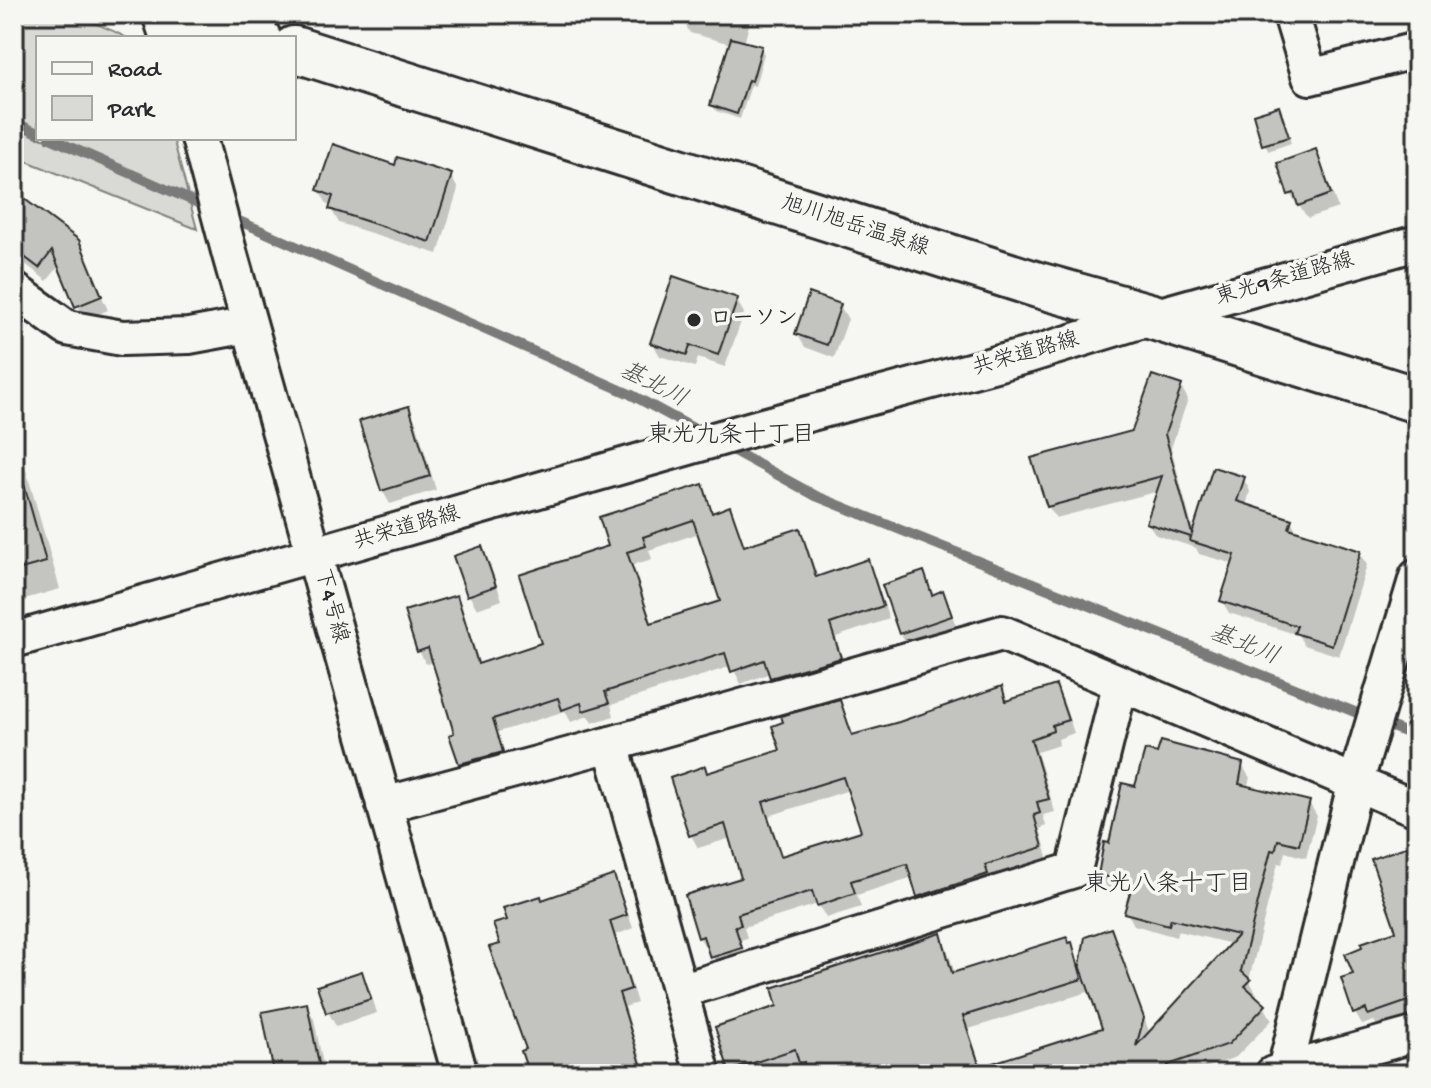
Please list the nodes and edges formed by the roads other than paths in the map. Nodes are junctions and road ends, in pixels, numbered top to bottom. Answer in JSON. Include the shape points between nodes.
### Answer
{"nodes":[{"id":1,"x":160,"y":14,"type":"edge"},
{"id":2,"x":183,"y":14,"type":"edge"},
{"id":3,"x":1291,"y":14,"type":"edge"},
{"id":4,"x":167,"y":36,"type":"edge"},
{"id":5,"x":252,"y":36,"type":"edge"},
{"id":6,"x":296,"y":50,"type":"edge"},
{"id":7,"x":1417,"y":50,"type":"edge"},
{"id":8,"x":200,"y":140,"type":"edge"},
{"id":9,"x":1417,"y":243,"type":"edge"},
{"id":10,"x":14,"y":290,"type":"edge"},
{"id":11,"x":1153,"y":317,"type":"junction"},
{"id":12,"x":249,"y":325,"type":"junction"},
{"id":13,"x":1417,"y":400,"type":"edge"},
{"id":14,"x":316,"y":555,"type":"junction"},
{"id":15,"x":1417,"y":577,"type":"edge"},
{"id":16,"x":14,"y":640,"type":"edge"},
{"id":17,"x":1120,"y":685,"type":"junction"},
{"id":18,"x":611,"y":744,"type":"junction"},
{"id":19,"x":1356,"y":781,"type":"junction"},
{"id":20,"x":384,"y":805,"type":"junction"},
{"id":21,"x":1417,"y":809,"type":"edge"},
{"id":22,"x":680,"y":991,"type":"junction"},
{"id":23,"x":1417,"y":1034,"type":"edge"},
{"id":24,"x":1281,"y":1073,"type":"edge"},
{"id":25,"x":460,"y":1074,"type":"edge"},
{"id":26,"x":703,"y":1074,"type":"edge"}],
"edges":[{"from":1,"to":4,"type":"street"},
{"from":2,"to":5,"type":"main road"},
{"from":3,"to":7,"type":"street","via":[[1310,77]]},
{"from":6,"to":11,"type":"main road","name":"旭川旭岳温泉線"},
{"from":8,"to":12,"type":"street","name":"下4号線"},
{"from":9,"to":11,"type":"street","name":"東光9条道路線"},
{"from":10,"to":12,"type":"street","via":[[67,328],[122,338],[189,336]]},
{"from":11,"to":13,"type":"main road","name":"旭川旭岳温泉線"},
{"from":11,"to":14,"type":"street","name":"共栄道路線"},
{"from":12,"to":14,"type":"street","name":"下4号線"},
{"from":14,"to":16,"type":"street","name":"共栄道路線"},
{"from":14,"to":20,"type":"street","name":"下4号線"},
{"from":15,"to":19,"type":"street"},
{"from":17,"to":18,"type":"street","via":[[1002,633]]},
{"from":17,"to":19,"type":"street"},
{"from":17,"to":22,"type":"street","via":[[1074,870]]},
{"from":18,"to":20,"type":"street"},
{"from":18,"to":22,"type":"street"},
{"from":19,"to":21,"type":"street"},
{"from":19,"to":24,"type":"street"},
{"from":20,"to":25,"type":"street","name":"下4号線"},
{"from":22,"to":26,"type":"street"},
{"from":23,"to":24,"type":"street"}]}
